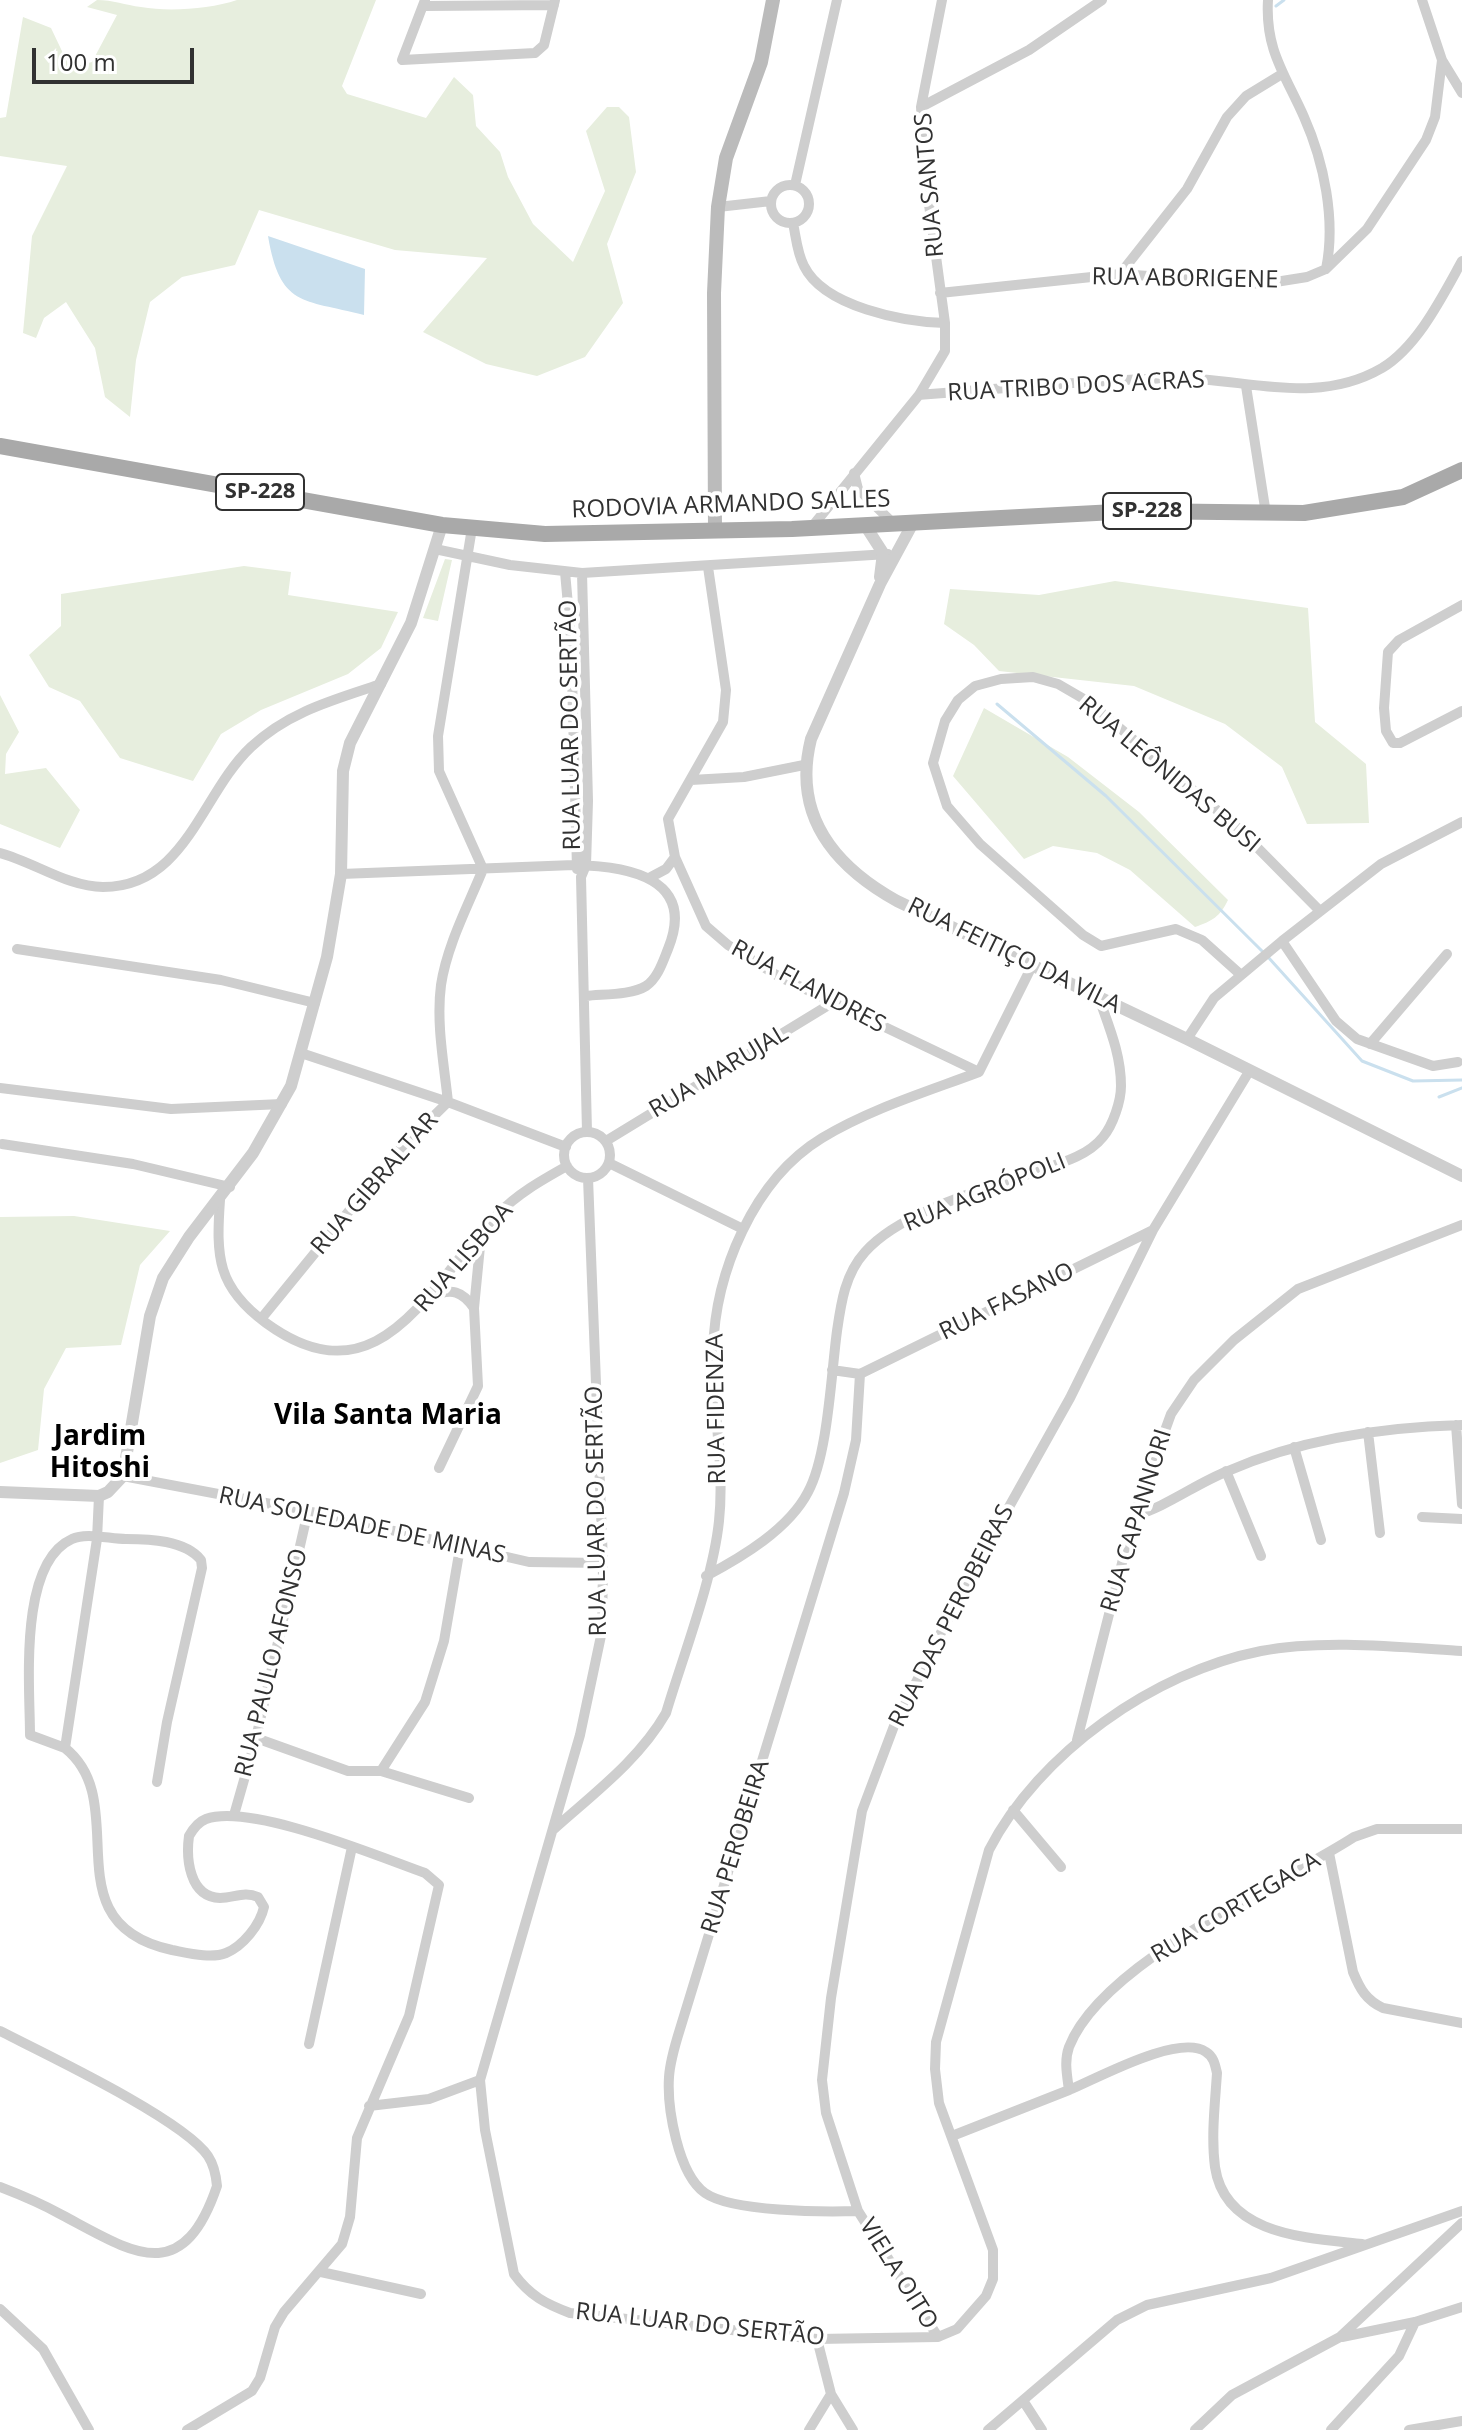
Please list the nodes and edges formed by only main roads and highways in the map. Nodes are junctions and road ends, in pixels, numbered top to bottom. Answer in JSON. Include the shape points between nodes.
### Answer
{"nodes":[{"id":1,"x":773,"y":0,"type":"edge"},
{"id":2,"x":0,"y":446,"type":"edge"},
{"id":3,"x":1462,"y":470,"type":"edge"},
{"id":4,"x":715,"y":531,"type":"junction"}],
"edges":[{"from":1,"to":4,"type":"main road","via":[[761,62],[726,158],[718,207]]},
{"from":2,"to":4,"type":"main road","name":"RODOVIA ARMANDO SALLES","number":"SP-228","via":[[442,525],[545,534]]},
{"from":3,"to":4,"type":"main road","name":"RODOVIA ARMANDO SALLES","number":"SP-228","via":[[1381,503],[1304,513],[1134,511]]}]}
